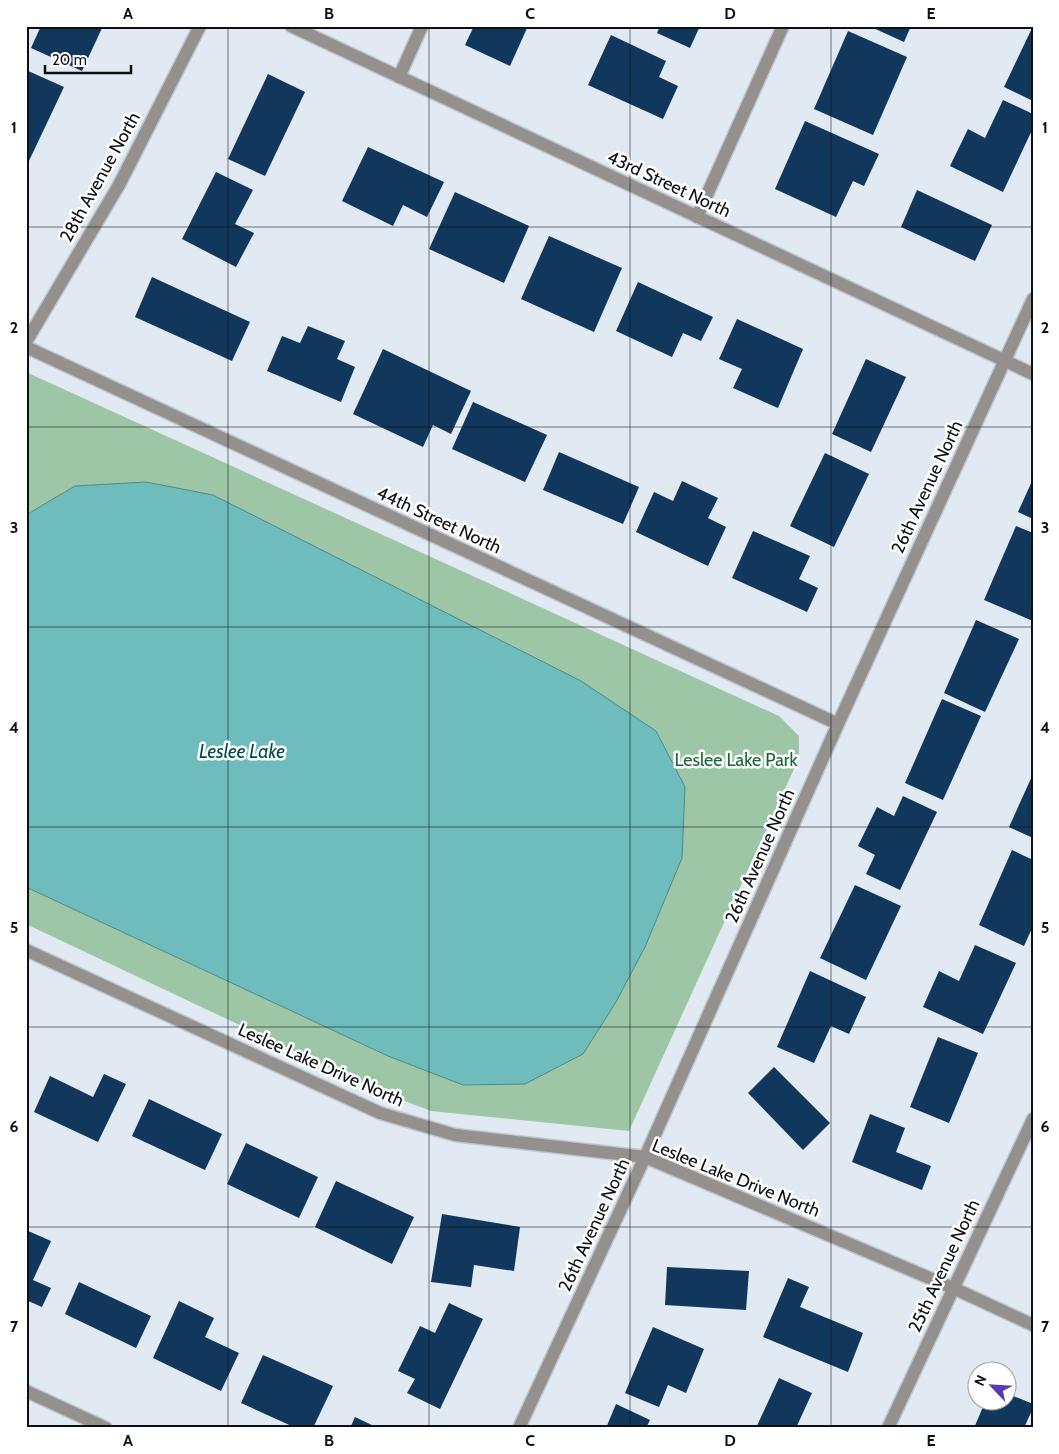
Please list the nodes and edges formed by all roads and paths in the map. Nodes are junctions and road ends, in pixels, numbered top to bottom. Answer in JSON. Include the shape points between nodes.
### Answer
{"nodes":[{"id":1,"x":200,"y":26,"type":"edge"},
{"id":2,"x":291,"y":26,"type":"edge"},
{"id":3,"x":422,"y":26,"type":"edge"},
{"id":4,"x":783,"y":26,"type":"edge"},
{"id":5,"x":399,"y":77,"type":"junction"},
{"id":6,"x":697,"y":217,"type":"junction"},
{"id":7,"x":1033,"y":299,"type":"edge"},
{"id":8,"x":26,"y":342,"type":"edge"},
{"id":9,"x":26,"y":347,"type":"edge"},
{"id":10,"x":1004,"y":361,"type":"junction"},
{"id":11,"x":1033,"y":374,"type":"edge"},
{"id":12,"x":838,"y":724,"type":"junction"},
{"id":13,"x":26,"y":950,"type":"edge"},
{"id":14,"x":1033,"y":1119,"type":"edge"},
{"id":15,"x":645,"y":1157,"type":"junction"},
{"id":16,"x":953,"y":1288,"type":"junction"},
{"id":17,"x":1033,"y":1325,"type":"edge"},
{"id":18,"x":26,"y":1391,"type":"edge"},
{"id":19,"x":106,"y":1428,"type":"edge"},
{"id":20,"x":519,"y":1428,"type":"edge"},
{"id":21,"x":888,"y":1428,"type":"edge"}],
"edges":[{"from":1,"to":8,"type":"street","name":"28th Avenue North","via":[[118,185]]},
{"from":2,"to":5,"type":"street","name":"43rd Street North"},
{"from":3,"to":5,"type":"street"},
{"from":4,"to":6,"type":"street"},
{"from":5,"to":6,"type":"street","name":"43rd Street North"},
{"from":6,"to":10,"type":"street","name":"43rd Street North"},
{"from":7,"to":10,"type":"street","name":"26th Avenue North"},
{"from":9,"to":12,"type":"street","name":"44th Street North"},
{"from":10,"to":11,"type":"street","name":"43rd Street North"},
{"from":10,"to":12,"type":"street","name":"26th Avenue North"},
{"from":12,"to":15,"type":"street","name":"26th Avenue North"},
{"from":13,"to":15,"type":"street","name":"Leslee Lake Drive North","via":[[380,1113],[455,1135]]},
{"from":14,"to":16,"type":"street","name":"25th Avenue North"},
{"from":15,"to":16,"type":"street","name":"Leslee Lake Drive North"},
{"from":15,"to":20,"type":"street","name":"26th Avenue North"},
{"from":16,"to":17,"type":"street","name":"Leslee Lake Drive North"},
{"from":16,"to":21,"type":"street","name":"25th Avenue North"},
{"from":18,"to":19,"type":"street"}]}
